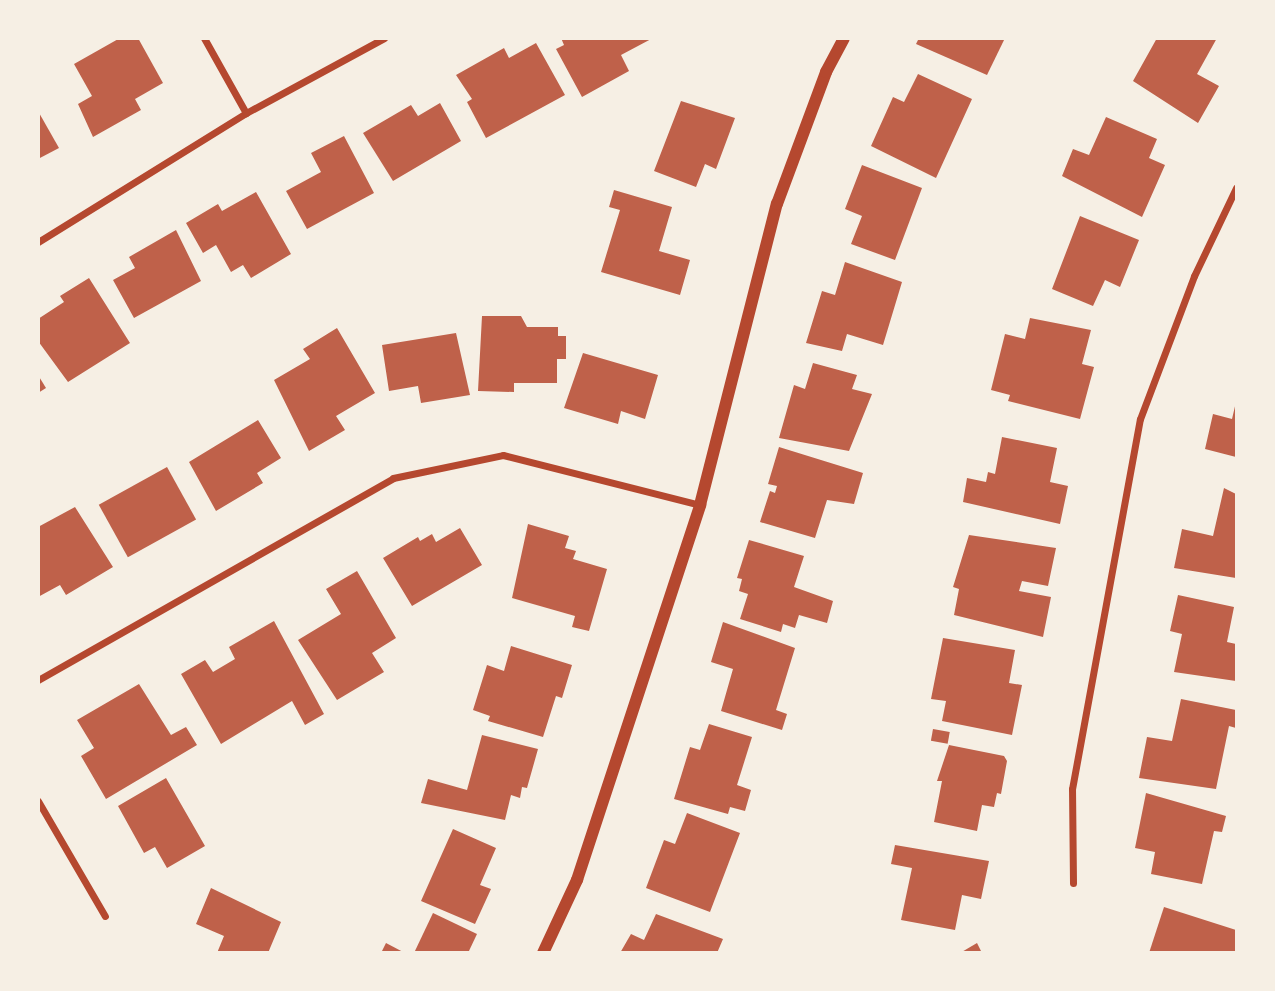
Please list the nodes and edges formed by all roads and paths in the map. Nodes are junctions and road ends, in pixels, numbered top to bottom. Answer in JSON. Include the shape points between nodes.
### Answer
{"nodes":[{"id":1,"x":204,"y":38,"type":"edge"},
{"id":2,"x":383,"y":38,"type":"edge"},
{"id":3,"x":844,"y":38,"type":"edge"},
{"id":4,"x":246,"y":113,"type":"junction"},
{"id":5,"x":1237,"y":188,"type":"edge"},
{"id":6,"x":38,"y":242,"type":"edge"},
{"id":7,"x":701,"y":505,"type":"junction"},
{"id":8,"x":38,"y":680,"type":"edge"},
{"id":9,"x":38,"y":801,"type":"edge"},
{"id":10,"x":1073,"y":883,"type":"dead end"},
{"id":11,"x":105,"y":916,"type":"dead end"},
{"id":12,"x":543,"y":953,"type":"edge"}],
"edges":[{"from":1,"to":4,"type":"street"},
{"from":2,"to":4,"type":"street"},
{"from":3,"to":7,"type":"street","via":[[826,72],[777,204]]},
{"from":4,"to":6,"type":"street"},
{"from":5,"to":10,"type":"street","via":[[1194,276],[1140,419],[1072,789]]},
{"from":7,"to":8,"type":"street","via":[[503,455],[393,478]]},
{"from":7,"to":12,"type":"street","via":[[577,880]]},
{"from":9,"to":11,"type":"street"}]}
